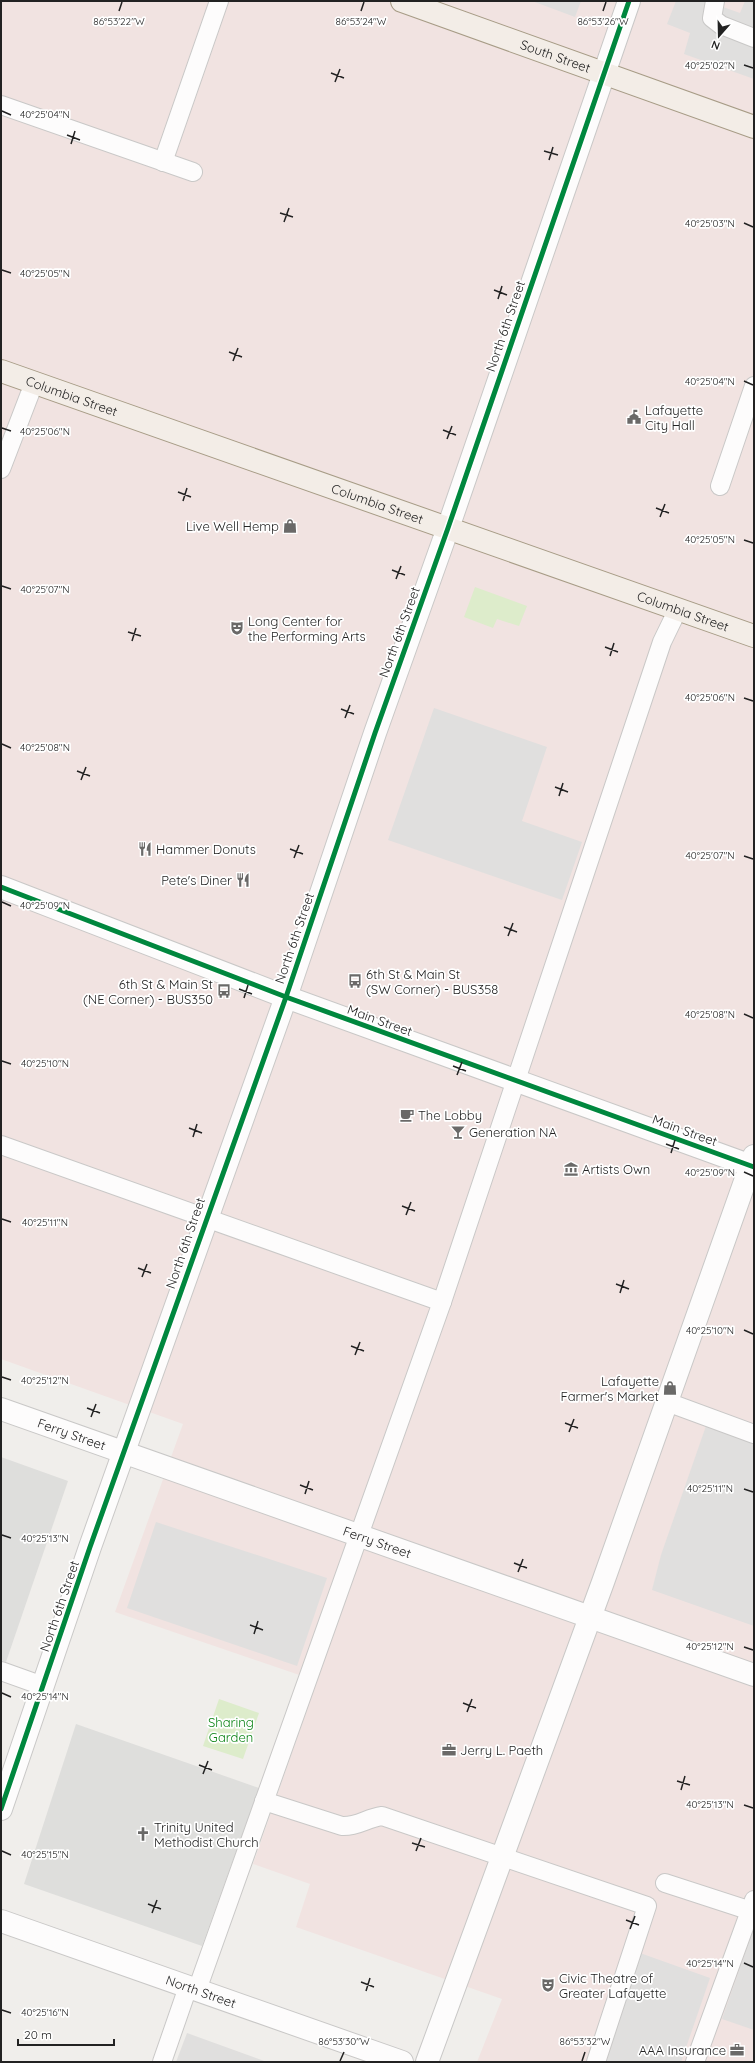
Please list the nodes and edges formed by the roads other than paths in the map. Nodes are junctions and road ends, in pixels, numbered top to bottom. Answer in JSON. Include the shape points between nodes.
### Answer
{"nodes":[{"id":1,"x":219,"y":1,"type":"edge"},
{"id":2,"x":402,"y":1,"type":"edge"},
{"id":3,"x":629,"y":1,"type":"edge"},
{"id":4,"x":715,"y":1,"type":"edge"},
{"id":5,"x":754,"y":38,"type":"edge"},
{"id":6,"x":603,"y":73,"type":"junction"},
{"id":7,"x":1,"y":106,"type":"edge"},
{"id":8,"x":754,"y":127,"type":"edge"},
{"id":9,"x":163,"y":162,"type":"junction"},
{"id":10,"x":193,"y":172,"type":"dead end"},
{"id":11,"x":1,"y":371,"type":"edge"},
{"id":12,"x":34,"y":383,"type":"junction"},
{"id":13,"x":754,"y":386,"type":"edge"},
{"id":14,"x":1,"y":469,"type":"edge"},
{"id":15,"x":720,"y":486,"type":"dead end"},
{"id":16,"x":448,"y":528,"type":"junction"},
{"id":17,"x":678,"y":610,"type":"junction"},
{"id":18,"x":754,"y":636,"type":"edge"},
{"id":19,"x":1,"y":887,"type":"edge"},
{"id":20,"x":286,"y":997,"type":"junction"},
{"id":21,"x":514,"y":1082,"type":"junction"},
{"id":22,"x":1,"y":1145,"type":"edge"},
{"id":23,"x":753,"y":1163,"type":"edge"},
{"id":24,"x":206,"y":1217,"type":"junction"},
{"id":25,"x":442,"y":1302,"type":"junction"},
{"id":26,"x":667,"y":1402,"type":"junction"},
{"id":27,"x":1,"y":1409,"type":"edge"},
{"id":28,"x":754,"y":1434,"type":"edge"},
{"id":29,"x":124,"y":1452,"type":"junction"},
{"id":30,"x":359,"y":1535,"type":"junction"},
{"id":31,"x":590,"y":1616,"type":"junction"},
{"id":32,"x":1,"y":1671,"type":"edge"},
{"id":33,"x":754,"y":1675,"type":"edge"},
{"id":34,"x":43,"y":1686,"type":"junction"},
{"id":35,"x":264,"y":1801,"type":"junction"},
{"id":36,"x":1,"y":1809,"type":"edge"},
{"id":37,"x":501,"y":1856,"type":"junction"},
{"id":38,"x":665,"y":1883,"type":"dead end"},
{"id":39,"x":753,"y":1908,"type":"edge"},
{"id":40,"x":1,"y":1921,"type":"edge"},
{"id":41,"x":192,"y":1989,"type":"junction"},
{"id":42,"x":162,"y":2062,"type":"edge"},
{"id":43,"x":402,"y":2062,"type":"edge"},
{"id":44,"x":427,"y":2062,"type":"edge"},
{"id":45,"x":596,"y":2062,"type":"edge"},
{"id":46,"x":695,"y":2062,"type":"edge"}],
"edges":[{"from":1,"to":9,"type":"lane"},
{"from":2,"to":6,"type":"main road","name":"South Street"},
{"from":3,"to":6,"type":"street","name":"North 6th Street"},
{"from":4,"to":5,"type":"lane","via":[[712,18],[721,25]]},
{"from":6,"to":8,"type":"main road","name":"South Street"},
{"from":6,"to":16,"type":"street","name":"North 6th Street"},
{"from":7,"to":9,"type":"lane"},
{"from":9,"to":10,"type":"lane"},
{"from":11,"to":12,"type":"main road","name":"Columbia Street"},
{"from":12,"to":14,"type":"lane"},
{"from":12,"to":16,"type":"main road","name":"Columbia Street"},
{"from":13,"to":15,"type":"lane"},
{"from":16,"to":17,"type":"main road","name":"Columbia Street"},
{"from":16,"to":20,"type":"street","name":"North 6th Street","via":[[375,732]]},
{"from":17,"to":18,"type":"main road","name":"Columbia Street"},
{"from":17,"to":21,"type":"lane","via":[[660,650]]},
{"from":19,"to":20,"type":"street","name":"Main Street"},
{"from":20,"to":21,"type":"street","name":"Main Street"},
{"from":20,"to":24,"type":"street","name":"North 6th Street"},
{"from":21,"to":23,"type":"street","name":"Main Street"},
{"from":21,"to":25,"type":"lane"},
{"from":22,"to":24,"type":"lane"},
{"from":23,"to":26,"type":"street"},
{"from":24,"to":25,"type":"lane"},
{"from":24,"to":29,"type":"street","name":"North 6th Street"},
{"from":25,"to":30,"type":"lane"},
{"from":26,"to":28,"type":"lane"},
{"from":26,"to":31,"type":"street"},
{"from":27,"to":29,"type":"street","name":"Ferry Street"},
{"from":29,"to":30,"type":"street","name":"Ferry Street"},
{"from":29,"to":34,"type":"street","name":"North 6th Street"},
{"from":30,"to":31,"type":"street","name":"Ferry Street"},
{"from":30,"to":35,"type":"lane"},
{"from":31,"to":33,"type":"street","name":"Ferry Street"},
{"from":31,"to":37,"type":"street"},
{"from":32,"to":34,"type":"lane"},
{"from":34,"to":36,"type":"street","name":"North 6th Street"},
{"from":35,"to":37,"type":"lane","via":[[342,1826],[354,1826],[382,1816]]},
{"from":35,"to":41,"type":"lane"},
{"from":37,"to":44,"type":"street"},
{"from":37,"to":45,"type":"lane","via":[[647,1906]]},
{"from":38,"to":39,"type":"lane"},
{"from":39,"to":46,"type":"lane"},
{"from":40,"to":41,"type":"street","name":"North Street"},
{"from":41,"to":42,"type":"lane"},
{"from":41,"to":43,"type":"street","name":"North Street"}]}
